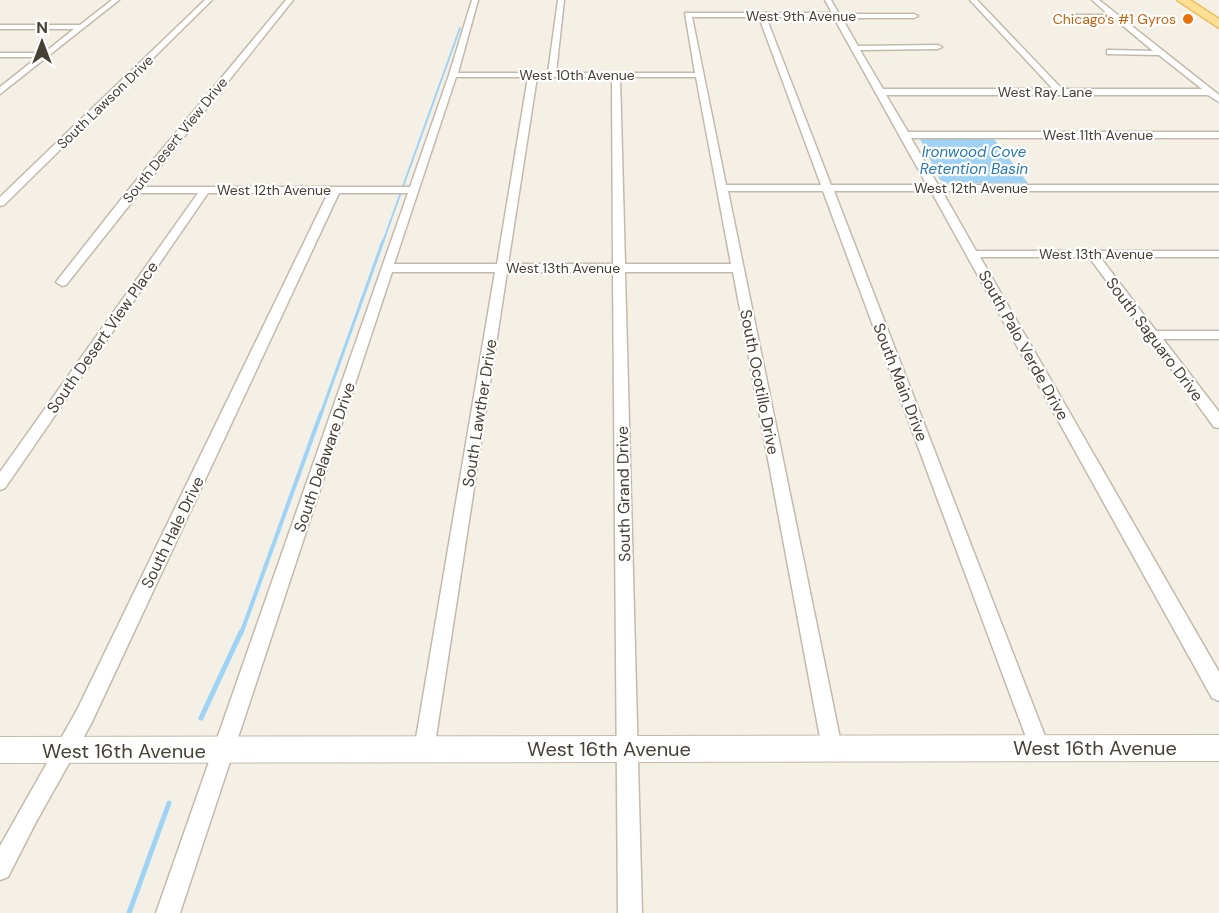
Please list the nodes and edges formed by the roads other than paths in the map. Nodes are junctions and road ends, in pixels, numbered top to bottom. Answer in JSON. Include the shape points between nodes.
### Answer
{"nodes":[{"id":1,"x":116,"y":0,"type":"edge"},
{"id":2,"x":209,"y":0,"type":"edge"},
{"id":3,"x":290,"y":0,"type":"edge"},
{"id":4,"x":474,"y":0,"type":"edge"},
{"id":5,"x":561,"y":0,"type":"edge"},
{"id":6,"x":828,"y":0,"type":"edge"},
{"id":7,"x":973,"y":0,"type":"edge"},
{"id":8,"x":1095,"y":0,"type":"edge"},
{"id":9,"x":1183,"y":0,"type":"edge"},
{"id":10,"x":688,"y":15,"type":"joint"},
{"id":11,"x":762,"y":16,"type":"junction"},
{"id":12,"x":837,"y":16,"type":"junction"},
{"id":13,"x":914,"y":16,"type":"dead end"},
{"id":14,"x":1072,"y":17,"type":"dead end"},
{"id":15,"x":1116,"y":17,"type":"junction"},
{"id":16,"x":1219,"y":24,"type":"edge"},
{"id":17,"x":0,"y":27,"type":"edge"},
{"id":18,"x":82,"y":27,"type":"junction"},
{"id":19,"x":938,"y":47,"type":"dead end"},
{"id":20,"x":855,"y":48,"type":"junction"},
{"id":21,"x":1110,"y":52,"type":"dead end"},
{"id":22,"x":1160,"y":53,"type":"junction"},
{"id":23,"x":0,"y":55,"type":"edge"},
{"id":24,"x":47,"y":55,"type":"junction"},
{"id":25,"x":453,"y":75,"type":"junction"},
{"id":26,"x":533,"y":75,"type":"junction"},
{"id":27,"x":552,"y":75,"type":"junction"},
{"id":28,"x":616,"y":75,"type":"junction"},
{"id":29,"x":700,"y":75,"type":"junction"},
{"id":30,"x":0,"y":91,"type":"edge"},
{"id":31,"x":880,"y":92,"type":"junction"},
{"id":32,"x":1060,"y":92,"type":"junction"},
{"id":33,"x":1209,"y":92,"type":"junction"},
{"id":34,"x":1219,"y":99,"type":"edge"},
{"id":35,"x":904,"y":135,"type":"junction"},
{"id":36,"x":1219,"y":135,"type":"edge"},
{"id":37,"x":722,"y":188,"type":"junction"},
{"id":38,"x":827,"y":188,"type":"junction"},
{"id":39,"x":934,"y":188,"type":"junction"},
{"id":40,"x":1219,"y":188,"type":"edge"},
{"id":41,"x":134,"y":190,"type":"junction"},
{"id":42,"x":205,"y":190,"type":"junction"},
{"id":43,"x":335,"y":190,"type":"junction"},
{"id":44,"x":405,"y":190,"type":"junction"},
{"id":45,"x":0,"y":203,"type":"edge"},
{"id":46,"x":972,"y":254,"type":"junction"},
{"id":47,"x":1092,"y":254,"type":"junction"},
{"id":48,"x":1219,"y":254,"type":"edge"},
{"id":49,"x":388,"y":268,"type":"junction"},
{"id":50,"x":503,"y":268,"type":"junction"},
{"id":51,"x":620,"y":268,"type":"junction"},
{"id":52,"x":738,"y":268,"type":"junction"},
{"id":53,"x":62,"y":282,"type":"dead end"},
{"id":54,"x":1219,"y":334,"type":"edge"},
{"id":55,"x":1153,"y":335,"type":"junction"},
{"id":56,"x":1219,"y":423,"type":"edge"},
{"id":57,"x":0,"y":484,"type":"edge"},
{"id":58,"x":1219,"y":691,"type":"edge"},
{"id":59,"x":627,"y":748,"type":"junction"},
{"id":60,"x":832,"y":748,"type":"junction"},
{"id":61,"x":1219,"y":748,"type":"edge"},
{"id":62,"x":1040,"y":749,"type":"junction"},
{"id":63,"x":0,"y":750,"type":"edge"},
{"id":64,"x":64,"y":750,"type":"junction"},
{"id":65,"x":424,"y":750,"type":"junction"},
{"id":66,"x":224,"y":751,"type":"junction"},
{"id":67,"x":0,"y":869,"type":"edge"},
{"id":68,"x":168,"y":913,"type":"edge"},
{"id":69,"x":630,"y":913,"type":"edge"}],
"edges":[{"from":1,"to":18,"type":"street"},
{"from":2,"to":45,"type":"street","name":"South Lawson Drive"},
{"from":3,"to":41,"type":"street","name":"South Desert View Drive"},
{"from":4,"to":25,"type":"street","name":"South Delaware Drive"},
{"from":5,"to":27,"type":"street"},
{"from":6,"to":12,"type":"street","name":"South Palo Verde Drive"},
{"from":7,"to":32,"type":"street"},
{"from":8,"to":15,"type":"street"},
{"from":9,"to":16,"type":"main road"},
{"from":10,"to":11,"type":"street","name":"West 9th Avenue"},
{"from":10,"to":29,"type":"street","name":"South Ocotillo Drive"},
{"from":11,"to":12,"type":"street","name":"West 9th Avenue"},
{"from":11,"to":38,"type":"street","name":"South Main Drive"},
{"from":12,"to":13,"type":"street","name":"West 9th Avenue"},
{"from":12,"to":20,"type":"street","name":"South Palo Verde Drive"},
{"from":14,"to":15,"type":"street"},
{"from":15,"to":22,"type":"street"},
{"from":17,"to":18,"type":"street"},
{"from":18,"to":24,"type":"street"},
{"from":19,"to":20,"type":"street"},
{"from":20,"to":31,"type":"street","name":"South Palo Verde Drive"},
{"from":21,"to":22,"type":"street"},
{"from":22,"to":33,"type":"street"},
{"from":23,"to":24,"type":"street"},
{"from":24,"to":30,"type":"street"},
{"from":25,"to":26,"type":"street","name":"West 10th Avenue"},
{"from":25,"to":44,"type":"street","name":"South Delaware Drive"},
{"from":26,"to":27,"type":"street","name":"West 10th Avenue"},
{"from":26,"to":50,"type":"street","name":"South Lawther Drive"},
{"from":27,"to":28,"type":"street","name":"West 10th Avenue"},
{"from":28,"to":29,"type":"street","name":"West 10th Avenue"},
{"from":28,"to":51,"type":"street","name":"South Grand Drive"},
{"from":29,"to":37,"type":"street","name":"South Ocotillo Drive"},
{"from":31,"to":32,"type":"street","name":"West Ray Lane"},
{"from":31,"to":35,"type":"street","name":"South Palo Verde Drive"},
{"from":32,"to":33,"type":"street","name":"West Ray Lane"},
{"from":33,"to":34,"type":"street"},
{"from":35,"to":36,"type":"street","name":"West 11th Avenue"},
{"from":35,"to":39,"type":"street","name":"South Palo Verde Drive"},
{"from":37,"to":38,"type":"street","name":"West 12th Avenue"},
{"from":37,"to":52,"type":"street","name":"South Ocotillo Drive"},
{"from":38,"to":39,"type":"street","name":"West 12th Avenue"},
{"from":38,"to":62,"type":"street","name":"South Main Drive"},
{"from":39,"to":40,"type":"street","name":"West 12th Avenue"},
{"from":39,"to":46,"type":"street","name":"South Palo Verde Drive"},
{"from":41,"to":42,"type":"street","name":"West 12th Avenue"},
{"from":41,"to":53,"type":"street","name":"South Desert View Drive"},
{"from":42,"to":43,"type":"street","name":"West 12th Avenue"},
{"from":42,"to":57,"type":"street","name":"South Desert View Place"},
{"from":43,"to":44,"type":"street","name":"West 12th Avenue"},
{"from":43,"to":64,"type":"street","name":"South Hale Drive","via":[[89,706]]},
{"from":44,"to":49,"type":"street","name":"South Delaware Drive"},
{"from":46,"to":47,"type":"street","name":"West 13th Avenue"},
{"from":46,"to":58,"type":"street","name":"South Palo Verde Drive"},
{"from":47,"to":48,"type":"street","name":"West 13th Avenue"},
{"from":47,"to":55,"type":"street","name":"South Saguaro Drive"},
{"from":49,"to":50,"type":"street","name":"West 13th Avenue"},
{"from":49,"to":66,"type":"street","name":"South Delaware Drive"},
{"from":50,"to":51,"type":"street","name":"West 13th Avenue"},
{"from":50,"to":65,"type":"street","name":"South Lawther Drive"},
{"from":51,"to":52,"type":"street","name":"West 13th Avenue"},
{"from":51,"to":59,"type":"street","name":"South Grand Drive"},
{"from":52,"to":60,"type":"street","name":"South Ocotillo Drive"},
{"from":54,"to":55,"type":"street"},
{"from":55,"to":56,"type":"street","name":"South Saguaro Drive"},
{"from":59,"to":60,"type":"street","name":"West 16th Avenue"},
{"from":59,"to":65,"type":"street","name":"West 16th Avenue"},
{"from":59,"to":69,"type":"street","name":"South Grand Drive"},
{"from":60,"to":62,"type":"street","name":"West 16th Avenue"},
{"from":61,"to":62,"type":"street","name":"West 16th Avenue"},
{"from":63,"to":64,"type":"street","name":"West 16th Avenue"},
{"from":64,"to":66,"type":"street","name":"West 16th Avenue"},
{"from":64,"to":67,"type":"street","name":"South Hale Drive"},
{"from":65,"to":66,"type":"street","name":"West 16th Avenue"},
{"from":66,"to":68,"type":"street","name":"South Delaware Drive"}]}
